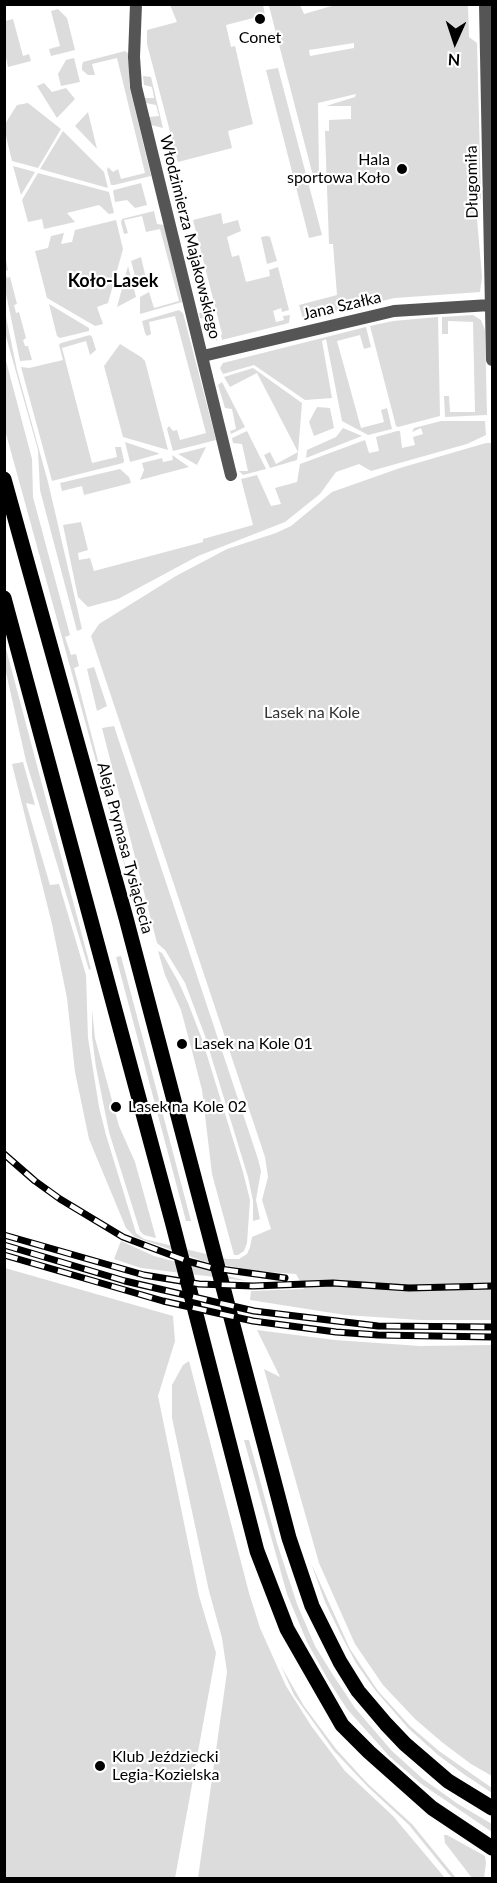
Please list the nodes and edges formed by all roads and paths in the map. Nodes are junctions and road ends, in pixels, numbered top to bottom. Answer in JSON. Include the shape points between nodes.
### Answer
{"nodes":[{"id":1,"x":136,"y":4,"type":"edge"},
{"id":2,"x":485,"y":4,"type":"edge"},
{"id":3,"x":491,"y":170,"type":"edge"},
{"id":4,"x":491,"y":288,"type":"edge"},
{"id":5,"x":490,"y":305,"type":"junction"},
{"id":6,"x":203,"y":356,"type":"junction"},
{"id":7,"x":492,"y":360,"type":"edge"},
{"id":8,"x":231,"y":475,"type":"dead end"},
{"id":9,"x":4,"y":479,"type":"edge"},
{"id":10,"x":4,"y":598,"type":"edge"},
{"id":11,"x":492,"y":1808,"type":"edge"},
{"id":12,"x":492,"y":1848,"type":"edge"}],
"edges":[{"from":1,"to":6,"type":"street","name":"Włodzimierza Majakowskiego","via":[[136,87]]},
{"from":2,"to":3,"type":"street","name":"Długomiła"},
{"from":3,"to":4,"type":"street","name":"Długomiła"},
{"from":4,"to":5,"type":"street","name":"Długomiła"},
{"from":5,"to":6,"type":"street","name":"Jana Szałka","via":[[394,311]]},
{"from":5,"to":7,"type":"street","name":"Długomiła"},
{"from":6,"to":8,"type":"street","name":"Włodzimierza Majakowskiego"},
{"from":9,"to":11,"type":"main road","name":"Aleja Prymasa Tysiąclecia","via":[[126,918],[289,1538],[312,1606],[358,1690],[405,1744],[448,1781]]},
{"from":10,"to":12,"type":"main road","via":[[257,1551],[287,1629],[342,1725],[432,1809]]}]}
